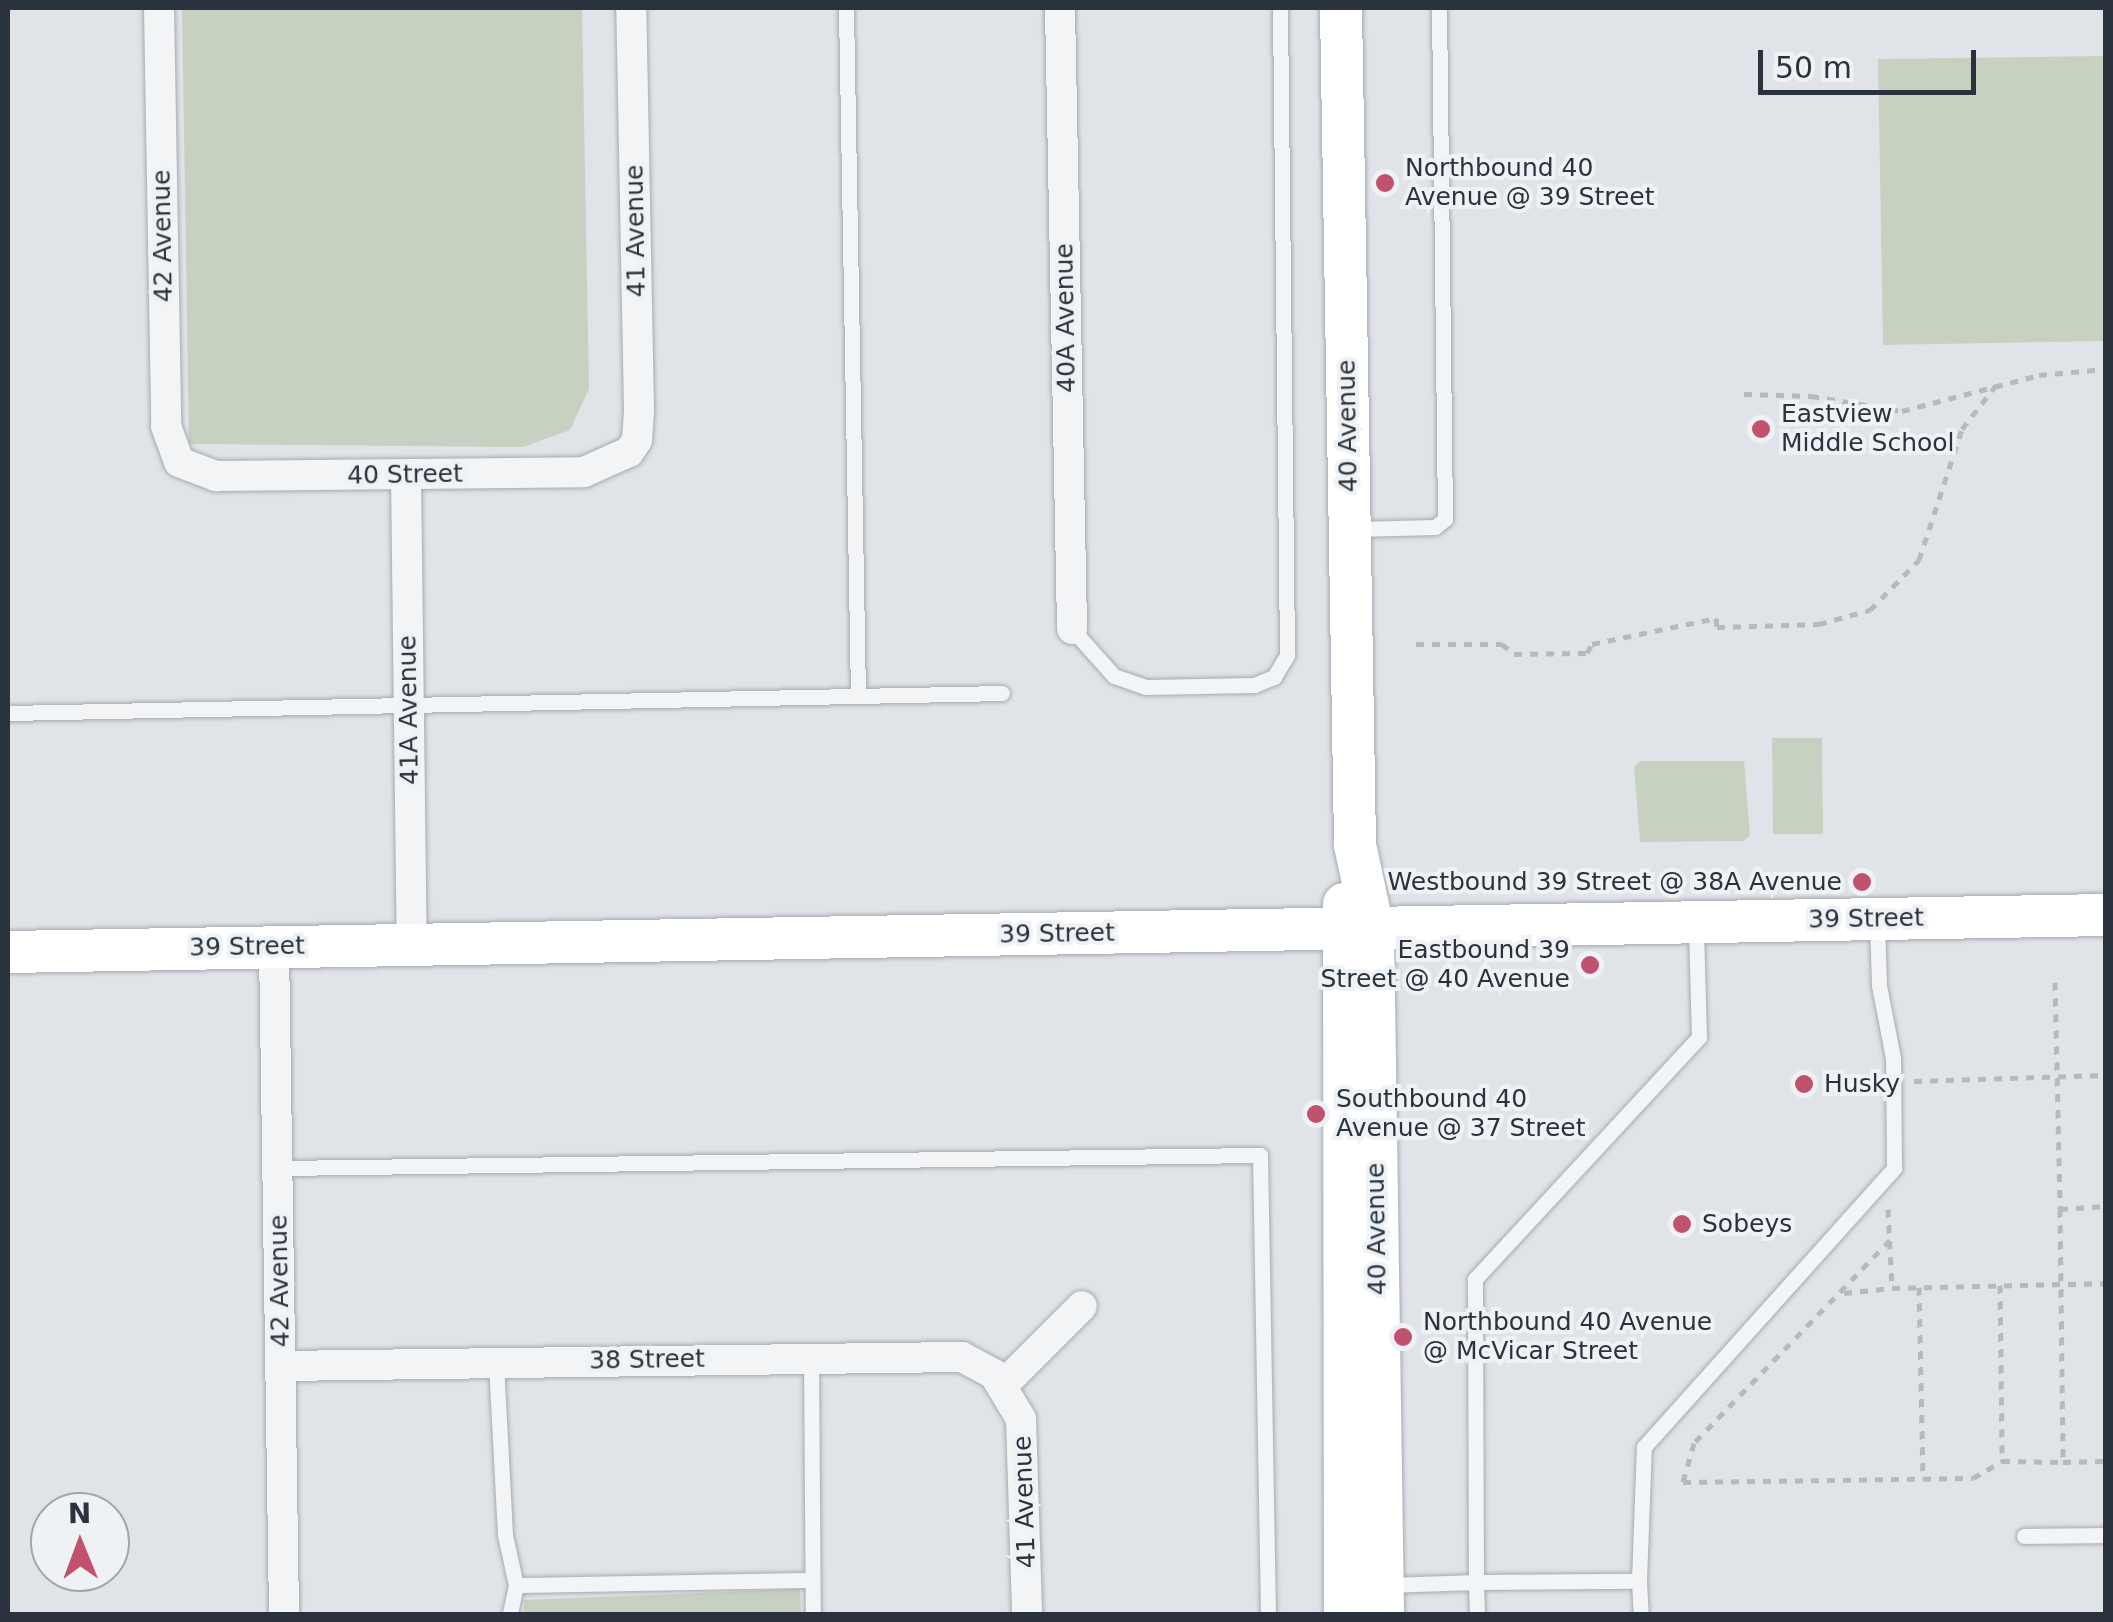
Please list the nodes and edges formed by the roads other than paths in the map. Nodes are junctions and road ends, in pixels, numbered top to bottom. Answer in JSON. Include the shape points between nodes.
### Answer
{"nodes":[{"id":1,"x":159,"y":8,"type":"edge"},
{"id":2,"x":631,"y":8,"type":"edge"},
{"id":3,"x":846,"y":8,"type":"edge"},
{"id":4,"x":1060,"y":8,"type":"edge"},
{"id":5,"x":1280,"y":8,"type":"edge"},
{"id":6,"x":1341,"y":8,"type":"edge"},
{"id":7,"x":1439,"y":8,"type":"edge"},
{"id":8,"x":629,"y":452,"type":"joint"},
{"id":9,"x":179,"y":462,"type":"joint"},
{"id":10,"x":406,"y":475,"type":"junction"},
{"id":11,"x":1350,"y":529,"type":"junction"},
{"id":12,"x":1072,"y":629,"type":"joint"},
{"id":13,"x":1002,"y":693,"type":"dead end"},
{"id":14,"x":858,"y":696,"type":"junction"},
{"id":15,"x":410,"y":704,"type":"junction"},
{"id":16,"x":8,"y":713,"type":"edge"},
{"id":17,"x":2106,"y":914,"type":"edge"},
{"id":18,"x":1877,"y":918,"type":"junction"},
{"id":19,"x":1696,"y":923,"type":"junction"},
{"id":20,"x":1356,"y":929,"type":"junction"},
{"id":21,"x":412,"y":945,"type":"junction"},
{"id":22,"x":274,"y":946,"type":"junction"},
{"id":23,"x":8,"y":952,"type":"edge"},
{"id":24,"x":278,"y":1168,"type":"junction"},
{"id":25,"x":1082,"y":1306,"type":"dead end"},
{"id":26,"x":811,"y":1357,"type":"junction"},
{"id":27,"x":496,"y":1363,"type":"junction"},
{"id":28,"x":281,"y":1366,"type":"junction"},
{"id":29,"x":1004,"y":1384,"type":"junction"},
{"id":30,"x":2106,"y":1535,"type":"edge"},
{"id":31,"x":2024,"y":1536,"type":"dead end"},
{"id":32,"x":810,"y":1580,"type":"junction"},
{"id":33,"x":1640,"y":1580,"type":"junction"},
{"id":34,"x":1476,"y":1582,"type":"junction"},
{"id":35,"x":516,"y":1585,"type":"junction"},
{"id":36,"x":1383,"y":1600,"type":"edge"},
{"id":37,"x":284,"y":1614,"type":"edge"},
{"id":38,"x":510,"y":1614,"type":"edge"},
{"id":39,"x":812,"y":1614,"type":"edge"},
{"id":40,"x":1028,"y":1614,"type":"edge"},
{"id":41,"x":1268,"y":1614,"type":"edge"},
{"id":42,"x":1345,"y":1614,"type":"edge"},
{"id":43,"x":1477,"y":1614,"type":"edge"},
{"id":44,"x":1641,"y":1614,"type":"edge"}],
"edges":[{"from":1,"to":9,"type":"street","name":"42 Avenue","via":[[166,426]]},
{"from":2,"to":8,"type":"street","name":"41 Avenue","via":[[640,410]]},
{"from":3,"to":14,"type":"lane"},
{"from":4,"to":12,"type":"street","name":"40A Avenue"},
{"from":5,"to":12,"type":"lane","via":[[1288,654],[1274,678],[1254,684],[1146,688],[1114,676]]},
{"from":6,"to":11,"type":"main road","name":"40 Avenue"},
{"from":7,"to":11,"type":"lane","via":[[1445,519],[1435,527]]},
{"from":8,"to":10,"type":"street","name":"40 Street","via":[[584,472]]},
{"from":9,"to":10,"type":"street","name":"40 Street","via":[[204,476]]},
{"from":10,"to":15,"type":"street","name":"41A Avenue"},
{"from":11,"to":20,"type":"main road","name":"40 Avenue"},
{"from":13,"to":14,"type":"lane"},
{"from":14,"to":15,"type":"lane"},
{"from":15,"to":16,"type":"lane"},
{"from":15,"to":21,"type":"street","name":"41A Avenue"},
{"from":17,"to":18,"type":"main road","name":"39 Street"},
{"from":18,"to":19,"type":"main road","name":"39 Street"},
{"from":18,"to":33,"type":"lane","via":[[1894,1168],[1644,1447]]},
{"from":19,"to":20,"type":"main road","name":"39 Street"},
{"from":19,"to":34,"type":"lane","via":[[1699,1037],[1475,1279]]},
{"from":20,"to":21,"type":"main road","name":"39 Street"},
{"from":20,"to":36,"type":"main road","name":"40 Avenue"},
{"from":20,"to":42,"type":"main road","name":"40 Avenue"},
{"from":21,"to":22,"type":"main road","name":"39 Street"},
{"from":22,"to":23,"type":"main road","name":"39 Street"},
{"from":22,"to":24,"type":"street","name":"42 Avenue"},
{"from":24,"to":28,"type":"street","name":"42 Avenue"},
{"from":24,"to":41,"type":"lane","via":[[1260,1156]]},
{"from":25,"to":29,"type":"street"},
{"from":26,"to":27,"type":"street","name":"38 Street"},
{"from":26,"to":29,"type":"street","name":"38 Street","via":[[962,1357]]},
{"from":26,"to":32,"type":"lane"},
{"from":27,"to":28,"type":"street","name":"38 Street"},
{"from":27,"to":35,"type":"lane","via":[[505,1535]]},
{"from":28,"to":37,"type":"street","name":"42 Avenue"},
{"from":29,"to":40,"type":"street","name":"41 Avenue","via":[[1027,1452]]},
{"from":30,"to":31,"type":"lane"},
{"from":32,"to":35,"type":"lane"},
{"from":32,"to":39,"type":"lane"},
{"from":33,"to":34,"type":"lane"},
{"from":33,"to":44,"type":"lane"},
{"from":34,"to":36,"type":"lane"},
{"from":34,"to":43,"type":"lane"},
{"from":35,"to":38,"type":"lane"}]}
